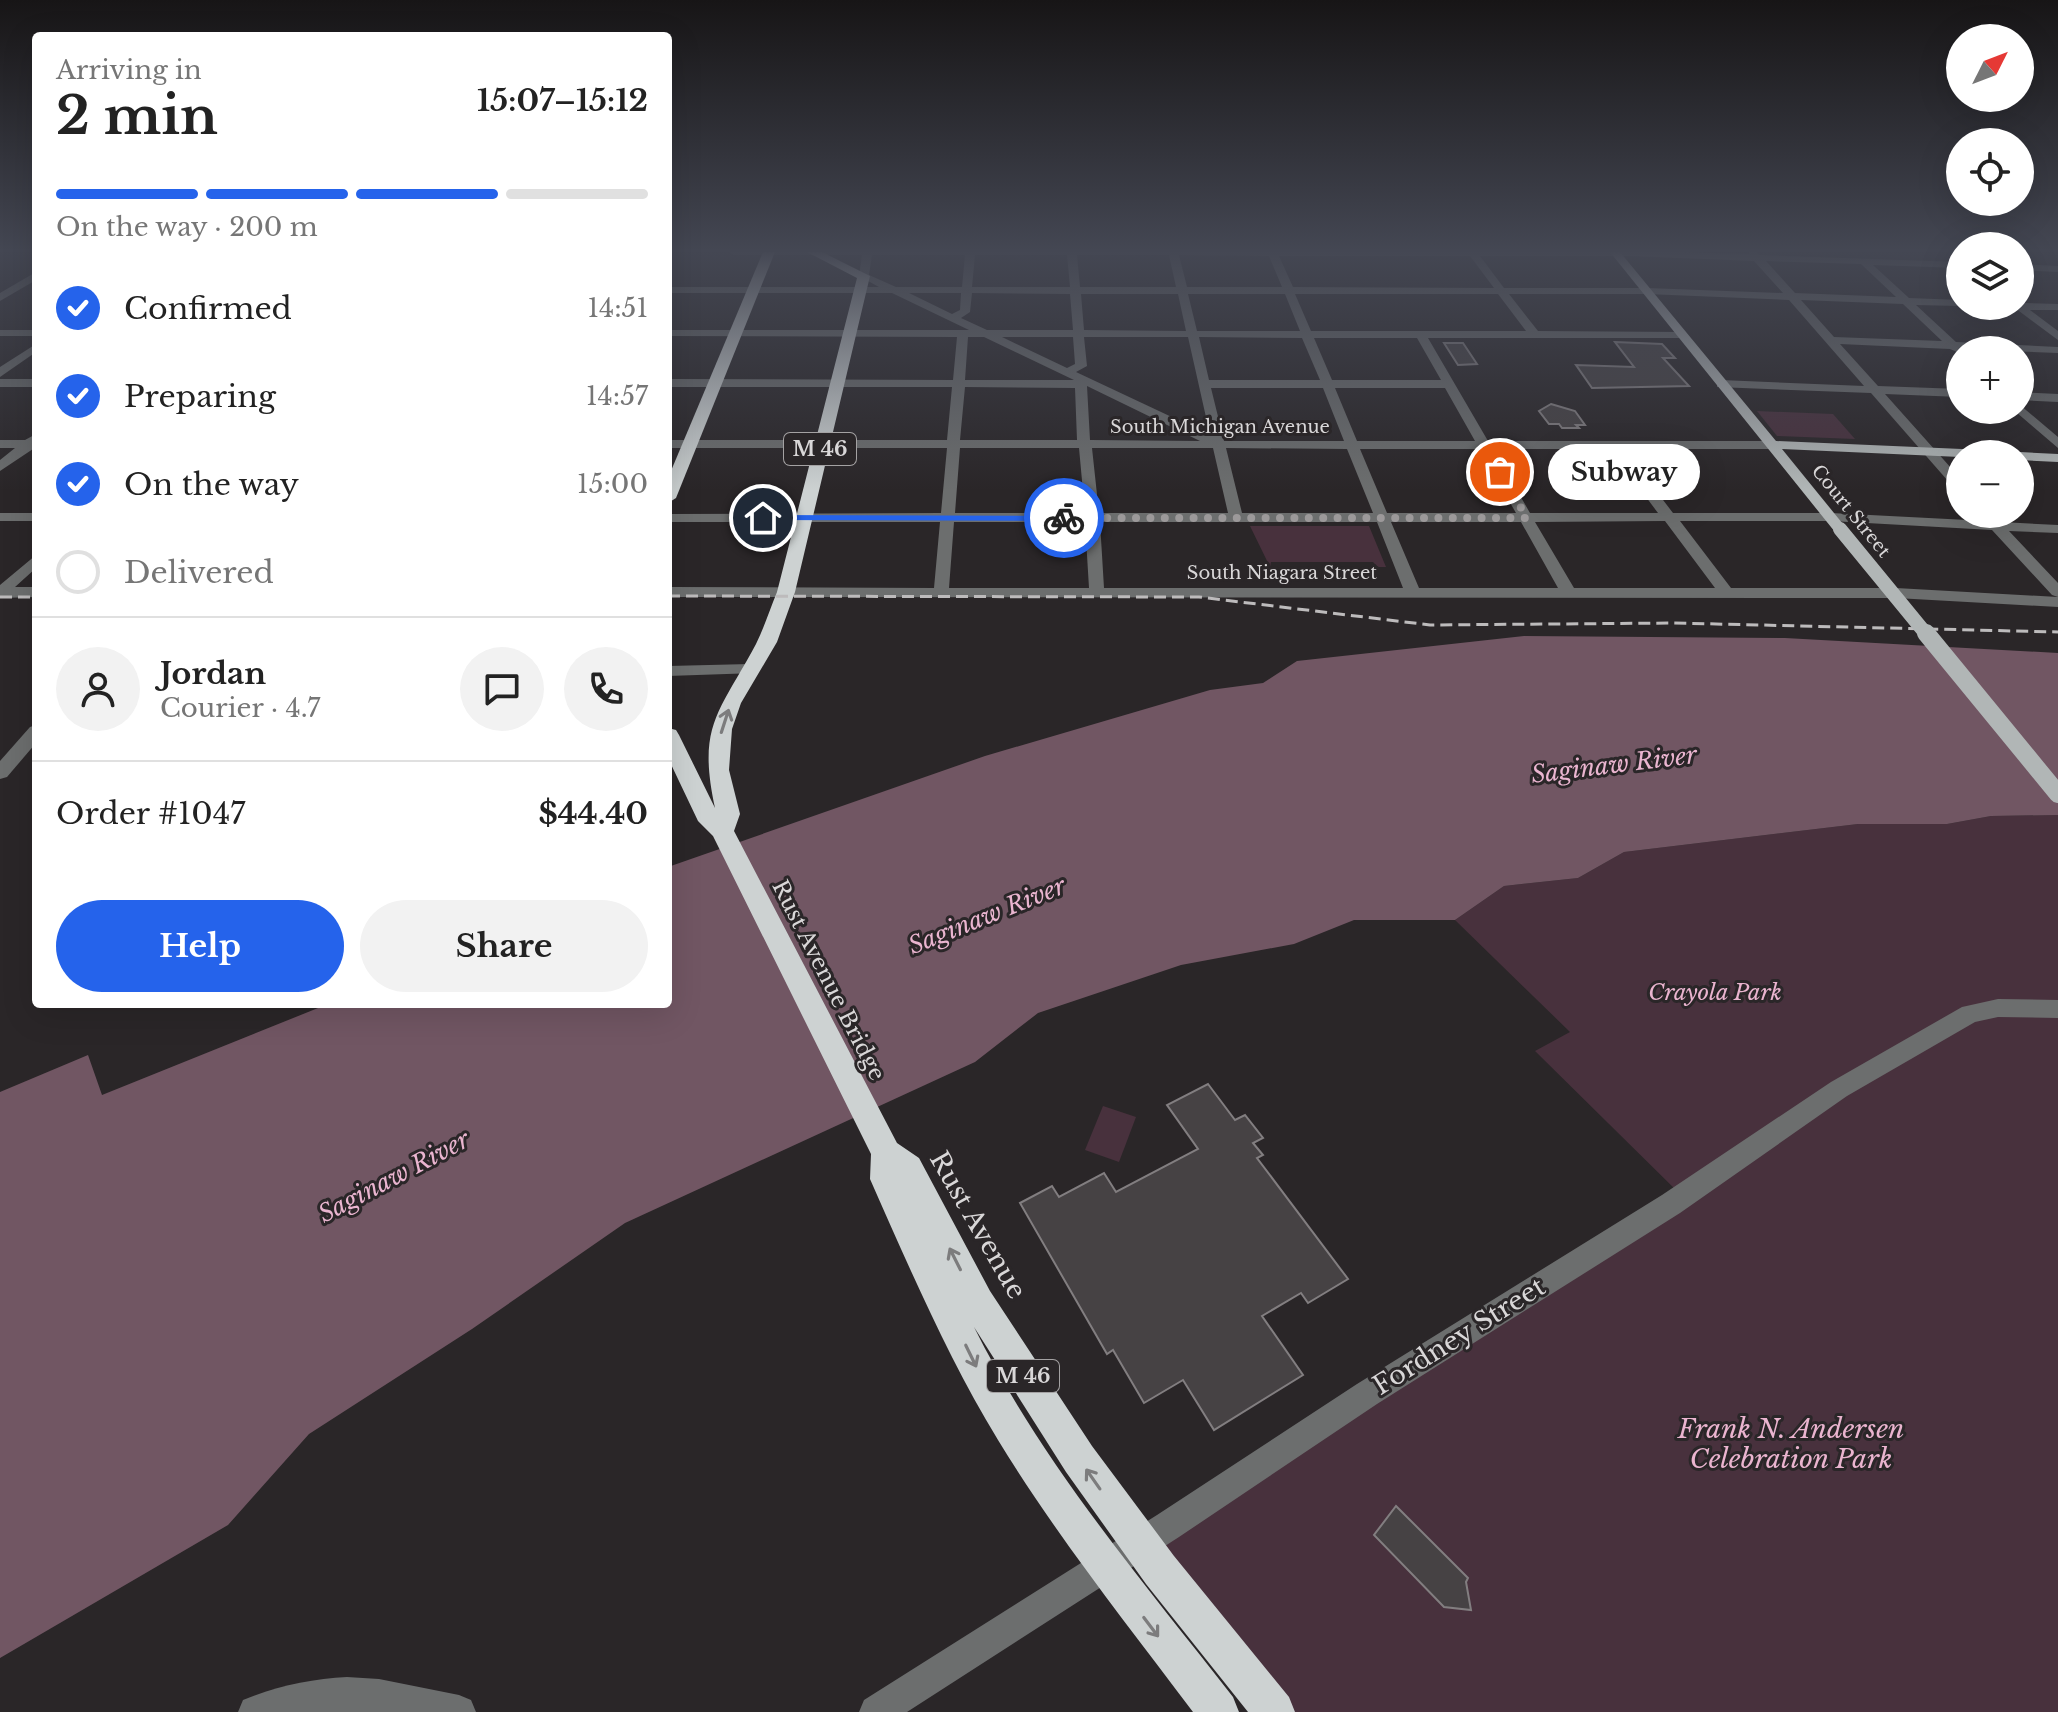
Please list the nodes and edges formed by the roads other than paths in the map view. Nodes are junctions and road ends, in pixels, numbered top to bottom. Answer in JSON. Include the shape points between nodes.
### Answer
{"nodes":[{"id":1,"x":1680,"y":332,"type":"edge"},
{"id":2,"x":1823,"y":332,"type":"edge"},
{"id":3,"x":0,"y":333,"type":"edge"},
{"id":4,"x":32,"y":333,"type":"edge"},
{"id":5,"x":672,"y":333,"type":"edge"},
{"id":6,"x":736,"y":333,"type":"junction"},
{"id":7,"x":989,"y":333,"type":"junction"},
{"id":8,"x":849,"y":334,"type":"junction"},
{"id":9,"x":963,"y":334,"type":"junction"},
{"id":10,"x":1078,"y":334,"type":"junction"},
{"id":11,"x":1193,"y":334,"type":"junction"},
{"id":12,"x":1308,"y":334,"type":"junction"},
{"id":13,"x":1420,"y":334,"type":"junction"},
{"id":14,"x":1534,"y":334,"type":"joint"},
{"id":15,"x":1682,"y":335,"type":"junction"},
{"id":16,"x":1830,"y":340,"type":"junction"},
{"id":17,"x":1946,"y":348,"type":"edge"},
{"id":18,"x":32,"y":350,"type":"edge"},
{"id":19,"x":2034,"y":350,"type":"edge"},
{"id":20,"x":2058,"y":350,"type":"edge"},
{"id":21,"x":1069,"y":371,"type":"junction"},
{"id":22,"x":0,"y":373,"type":"edge"},
{"id":23,"x":1084,"y":382,"type":"junction"},
{"id":24,"x":0,"y":383,"type":"edge"},
{"id":25,"x":32,"y":383,"type":"edge"},
{"id":26,"x":672,"y":383,"type":"edge"},
{"id":27,"x":715,"y":383,"type":"junction"},
{"id":28,"x":836,"y":383,"type":"junction"},
{"id":29,"x":960,"y":383,"type":"junction"},
{"id":30,"x":1327,"y":383,"type":"junction"},
{"id":31,"x":1203,"y":384,"type":"junction"},
{"id":32,"x":1448,"y":384,"type":"junction"},
{"id":33,"x":1721,"y":384,"type":"junction"},
{"id":34,"x":1875,"y":390,"type":"junction"},
{"id":35,"x":1946,"y":393,"type":"edge"},
{"id":36,"x":2034,"y":397,"type":"edge"},
{"id":37,"x":2058,"y":398,"type":"edge"},
{"id":38,"x":2034,"y":422,"type":"edge"},
{"id":39,"x":32,"y":442,"type":"edge"},
{"id":40,"x":32,"y":443,"type":"edge"},
{"id":41,"x":0,"y":444,"type":"edge"},
{"id":42,"x":672,"y":444,"type":"edge"},
{"id":43,"x":690,"y":444,"type":"junction"},
{"id":44,"x":821,"y":444,"type":"junction"},
{"id":45,"x":1220,"y":444,"type":"junction"},
{"id":46,"x":2058,"y":444,"type":"edge"},
{"id":47,"x":955,"y":445,"type":"junction"},
{"id":48,"x":1084,"y":445,"type":"junction"},
{"id":49,"x":1352,"y":445,"type":"junction"},
{"id":50,"x":1484,"y":445,"type":"junction"},
{"id":51,"x":1614,"y":445,"type":"junction"},
{"id":52,"x":1772,"y":445,"type":"junction"},
{"id":53,"x":1929,"y":451,"type":"junction"},
{"id":54,"x":1946,"y":452,"type":"edge"},
{"id":55,"x":2034,"y":457,"type":"edge"},
{"id":56,"x":2058,"y":458,"type":"edge"},
{"id":57,"x":0,"y":467,"type":"edge"},
{"id":58,"x":1946,"y":470,"type":"edge"},
{"id":59,"x":672,"y":488,"type":"edge"},
{"id":60,"x":0,"y":517,"type":"edge"},
{"id":61,"x":32,"y":517,"type":"edge"},
{"id":62,"x":1381,"y":517,"type":"junction"},
{"id":63,"x":1669,"y":517,"type":"junction"},
{"id":64,"x":672,"y":518,"type":"edge"},
{"id":65,"x":803,"y":518,"type":"junction"},
{"id":66,"x":947,"y":518,"type":"junction"},
{"id":67,"x":1093,"y":518,"type":"junction"},
{"id":68,"x":1236,"y":518,"type":"junction"},
{"id":69,"x":1527,"y":518,"type":"junction"},
{"id":70,"x":1946,"y":521,"type":"edge"},
{"id":71,"x":1835,"y":523,"type":"junction"},
{"id":72,"x":2034,"y":526,"type":"edge"},
{"id":73,"x":1998,"y":528,"type":"edge"},
{"id":74,"x":2058,"y":529,"type":"edge"},
{"id":75,"x":32,"y":564,"type":"edge"},
{"id":76,"x":1,"y":592,"type":"edge"},
{"id":77,"x":32,"y":592,"type":"edge"},
{"id":78,"x":672,"y":592,"type":"edge"},
{"id":79,"x":786,"y":592,"type":"junction"},
{"id":80,"x":941,"y":592,"type":"junction"},
{"id":81,"x":1097,"y":592,"type":"junction"},
{"id":82,"x":2058,"y":592,"type":"edge"},
{"id":83,"x":1413,"y":593,"type":"junction"},
{"id":84,"x":1569,"y":593,"type":"junction"},
{"id":85,"x":1727,"y":593,"type":"junction"},
{"id":86,"x":2058,"y":602,"type":"edge"},
{"id":87,"x":750,"y":669,"type":"junction"},
{"id":88,"x":672,"y":671,"type":"edge"},
{"id":89,"x":32,"y":736,"type":"edge"},
{"id":90,"x":672,"y":743,"type":"edge"},
{"id":91,"x":0,"y":773,"type":"edge"},
{"id":92,"x":2058,"y":794,"type":"edge"},
{"id":93,"x":722,"y":831,"type":"junction"},
{"id":94,"x":2058,"y":1009,"type":"edge"},
{"id":95,"x":886,"y":1153,"type":"junction"},
{"id":96,"x":1139,"y":1542,"type":"junction"},
{"id":97,"x":1105,"y":1564,"type":"junction"},
{"id":98,"x":255,"y":1712,"type":"edge"},
{"id":99,"x":459,"y":1712,"type":"edge"},
{"id":100,"x":876,"y":1712,"type":"edge"},
{"id":101,"x":1218,"y":1712,"type":"edge"},
{"id":102,"x":1274,"y":1712,"type":"edge"}],
"edges":[{"from":1,"to":15,"type":"main road","name":"Court Street"},
{"from":2,"to":16,"type":"street"},
{"from":3,"to":4,"type":"street"},
{"from":5,"to":6,"type":"street"},
{"from":6,"to":8,"type":"street"},
{"from":6,"to":27,"type":"highway"},
{"from":7,"to":9,"type":"street"},
{"from":7,"to":10,"type":"street"},
{"from":7,"to":21,"type":"street"},
{"from":8,"to":9,"type":"street"},
{"from":8,"to":28,"type":"highway","number":"M 46"},
{"from":9,"to":29,"type":"street"},
{"from":10,"to":11,"type":"street"},
{"from":10,"to":21,"type":"street","via":[[1081,366]]},
{"from":11,"to":12,"type":"street"},
{"from":11,"to":31,"type":"street"},
{"from":12,"to":13,"type":"street"},
{"from":12,"to":30,"type":"street"},
{"from":13,"to":14,"type":"street"},
{"from":13,"to":32,"type":"street"},
{"from":14,"to":15,"type":"street"},
{"from":15,"to":33,"type":"main road","name":"Court Street"},
{"from":16,"to":17,"type":"street"},
{"from":16,"to":34,"type":"street"},
{"from":18,"to":22,"type":"street"},
{"from":19,"to":20,"type":"street"},
{"from":21,"to":23,"type":"street"},
{"from":23,"to":29,"type":"street"},
{"from":23,"to":45,"type":"street"},
{"from":23,"to":48,"type":"street"},
{"from":24,"to":25,"type":"street"},
{"from":26,"to":27,"type":"street"},
{"from":27,"to":28,"type":"street"},
{"from":27,"to":43,"type":"highway"},
{"from":28,"to":29,"type":"street"},
{"from":28,"to":44,"type":"highway","number":"M 46"},
{"from":29,"to":47,"type":"street"},
{"from":30,"to":31,"type":"street"},
{"from":30,"to":32,"type":"street"},
{"from":30,"to":49,"type":"street"},
{"from":31,"to":45,"type":"street"},
{"from":32,"to":50,"type":"street"},
{"from":33,"to":34,"type":"street"},
{"from":33,"to":52,"type":"main road","name":"Court Street"},
{"from":34,"to":35,"type":"street"},
{"from":34,"to":53,"type":"street"},
{"from":36,"to":37,"type":"street"},
{"from":38,"to":46,"type":"street"},
{"from":39,"to":41,"type":"street"},
{"from":40,"to":57,"type":"street"},
{"from":42,"to":43,"type":"street","name":"South Michigan Avenue"},
{"from":43,"to":44,"type":"street","name":"South Michigan Avenue"},
{"from":43,"to":59,"type":"highway"},
{"from":44,"to":47,"type":"street","name":"South Michigan Avenue"},
{"from":44,"to":65,"type":"highway","number":"M 46"},
{"from":45,"to":48,"type":"street","name":"South Michigan Avenue"},
{"from":45,"to":49,"type":"street","name":"South Michigan Avenue"},
{"from":45,"to":68,"type":"street"},
{"from":47,"to":48,"type":"street","name":"South Michigan Avenue"},
{"from":47,"to":66,"type":"street"},
{"from":48,"to":67,"type":"street"},
{"from":49,"to":50,"type":"street","name":"South Michigan Avenue"},
{"from":49,"to":62,"type":"street"},
{"from":50,"to":51,"type":"street","name":"South Michigan Avenue"},
{"from":50,"to":69,"type":"street"},
{"from":51,"to":52,"type":"street","name":"South Michigan Avenue"},
{"from":51,"to":63,"type":"street"},
{"from":52,"to":53,"type":"main road"},
{"from":52,"to":71,"type":"main road","name":"Court Street"},
{"from":53,"to":54,"type":"main road"},
{"from":53,"to":58,"type":"street"},
{"from":55,"to":56,"type":"main road"},
{"from":60,"to":61,"type":"street"},
{"from":62,"to":68,"type":"street"},
{"from":62,"to":69,"type":"street"},
{"from":62,"to":83,"type":"street"},
{"from":63,"to":69,"type":"street"},
{"from":63,"to":71,"type":"street"},
{"from":63,"to":85,"type":"street"},
{"from":64,"to":65,"type":"street"},
{"from":65,"to":66,"type":"street"},
{"from":65,"to":79,"type":"highway","number":"M 46"},
{"from":66,"to":67,"type":"street"},
{"from":66,"to":80,"type":"street"},
{"from":67,"to":68,"type":"street"},
{"from":67,"to":81,"type":"street"},
{"from":69,"to":84,"type":"street"},
{"from":70,"to":71,"type":"street"},
{"from":71,"to":92,"type":"main road","name":"Court Street","bridge":true},
{"from":72,"to":74,"type":"street"},
{"from":73,"to":82,"type":"street"},
{"from":75,"to":76,"type":"street"},
{"from":76,"to":77,"type":"street"},
{"from":78,"to":79,"type":"street","name":"South Niagara Street"},
{"from":79,"to":80,"type":"street","name":"South Niagara Street"},
{"from":79,"to":87,"type":"highway","number":"M 46"},
{"from":80,"to":81,"type":"street","name":"South Niagara Street"},
{"from":81,"to":83,"type":"street","name":"South Niagara Street"},
{"from":83,"to":84,"type":"street","name":"South Niagara Street"},
{"from":84,"to":85,"type":"street","name":"South Niagara Street"},
{"from":85,"to":86,"type":"street","name":"South Niagara Street","via":[[1896,593]]},
{"from":87,"to":88,"type":"street"},
{"from":93,"to":87,"type":"highway","number":"M 46","one_way":true,"via":[[728,814],[720,785],[719,742],[725,716]]},
{"from":89,"to":91,"type":"street"},
{"from":90,"to":93,"type":"highway","number":"M 46","via":[[710,821]]},
{"from":93,"to":95,"type":"highway","name":"Rust Avenue Bridge","number":"M 46"},
{"from":94,"to":96,"type":"street","name":"Fordney Street","via":[[1998,1008],[1970,1014],[1934,1033],[1839,1089],[1671,1204]]},
{"from":96,"to":95,"type":"highway","name":"Rust Avenue","number":"M 46","one_way":true,"via":[[999,1339],[908,1168]]},
{"from":95,"to":97,"type":"highway","number":"M 46","one_way":true,"via":[[885,1179],[976,1367],[1046,1482]]},
{"from":96,"to":97,"type":"street","name":"Fordney Street"},
{"from":96,"to":102,"type":"highway","name":"Rust Avenue","number":"M 46"},
{"from":97,"to":100,"type":"street","name":"Fordney Street"},
{"from":97,"to":101,"type":"highway","number":"M 46","one_way":true},
{"from":98,"to":99,"type":"street","via":[[296,1699],[377,1695]]}]}
